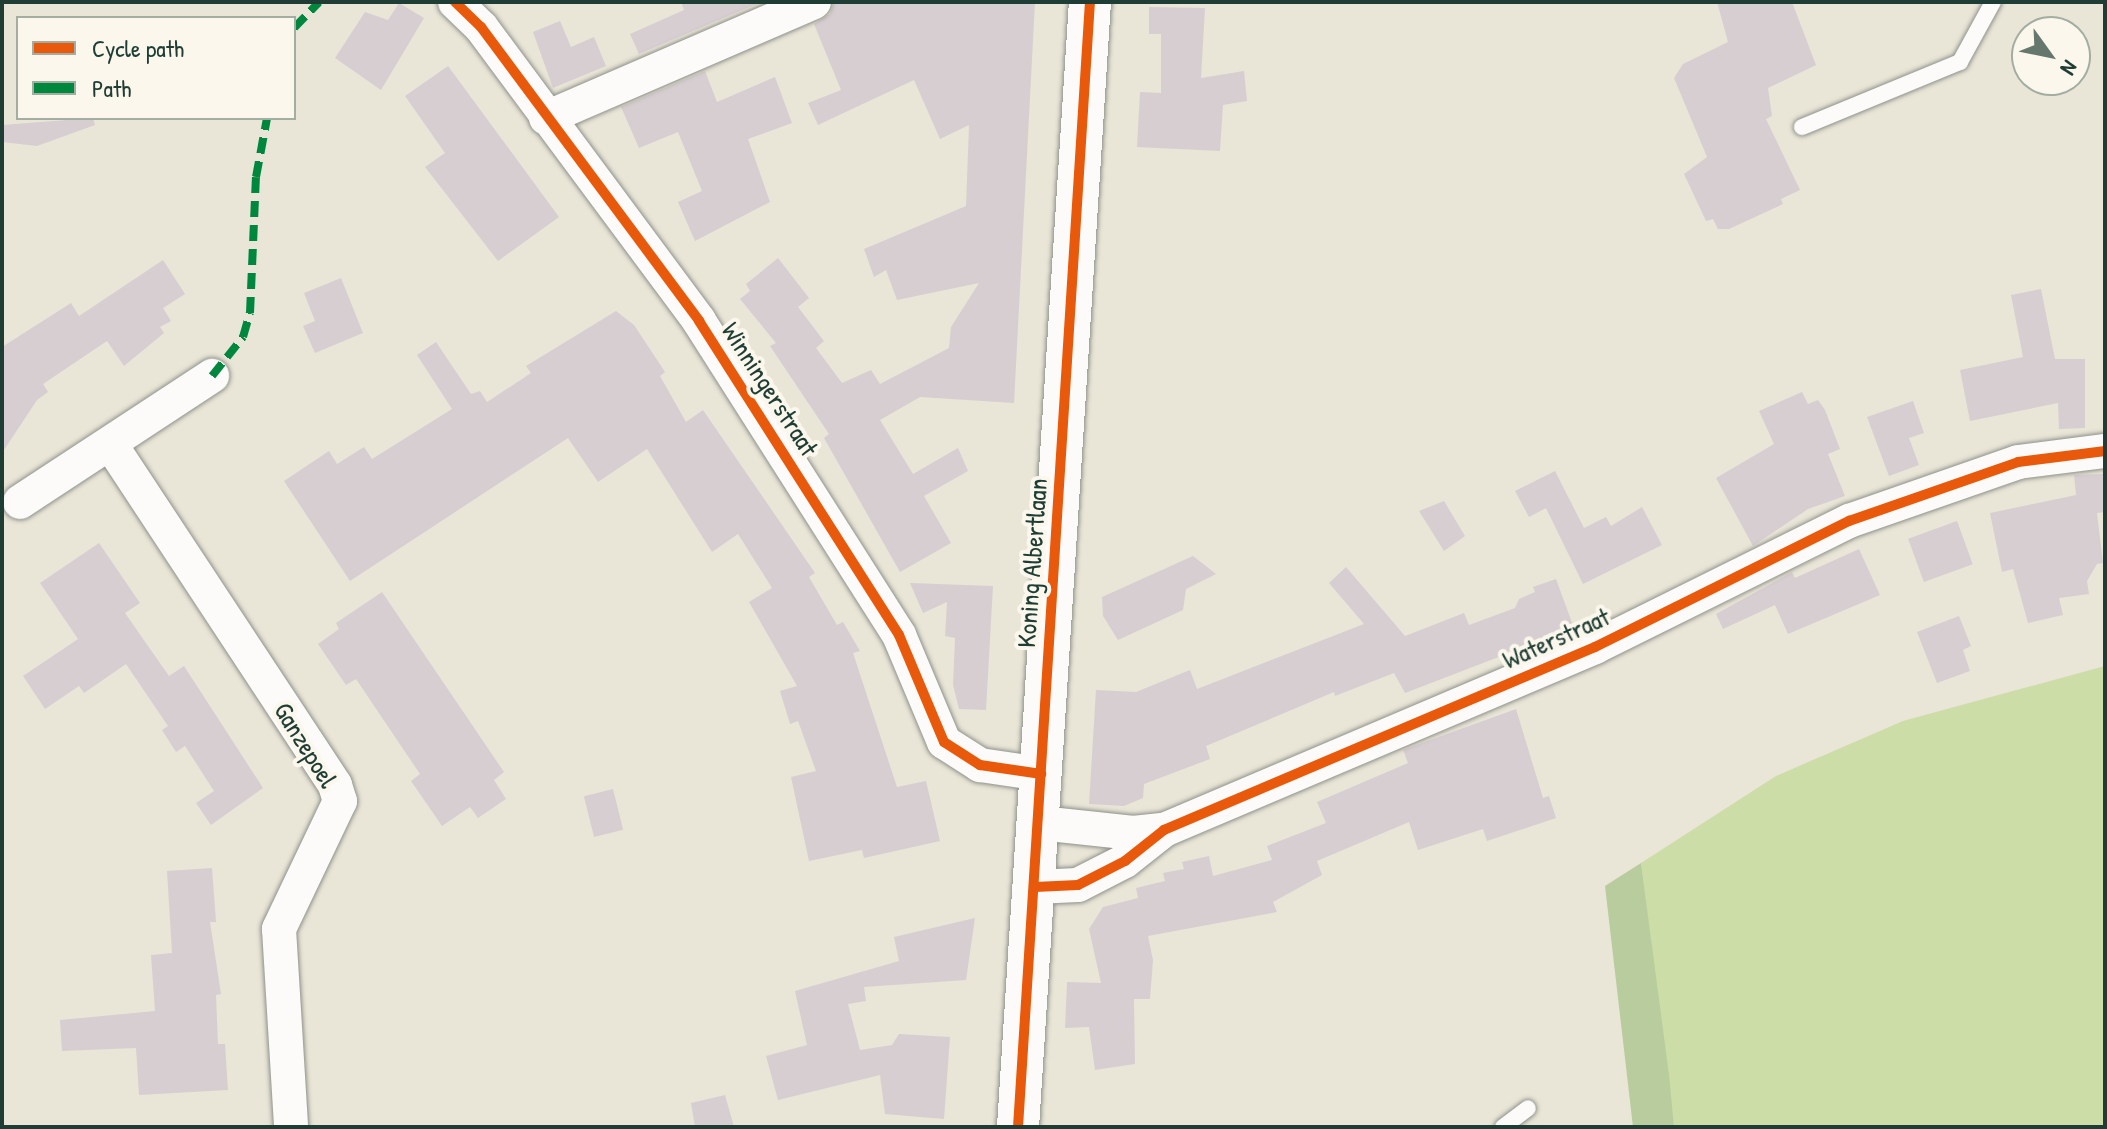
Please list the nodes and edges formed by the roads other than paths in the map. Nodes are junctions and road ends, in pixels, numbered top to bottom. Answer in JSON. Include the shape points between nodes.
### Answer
{"nodes":[{"id":1,"x":455,"y":2,"type":"edge"},
{"id":2,"x":814,"y":2,"type":"edge"},
{"id":3,"x":1090,"y":2,"type":"edge"},
{"id":4,"x":1993,"y":2,"type":"edge"},
{"id":5,"x":546,"y":118,"type":"junction"},
{"id":6,"x":1802,"y":127,"type":"dead end"},
{"id":7,"x":212,"y":376,"type":"dead end"},
{"id":8,"x":111,"y":445,"type":"junction"},
{"id":9,"x":2105,"y":451,"type":"edge"},
{"id":10,"x":20,"y":502,"type":"dead end"},
{"id":11,"x":1041,"y":774,"type":"junction"},
{"id":12,"x":1040,"y":823,"type":"junction"},
{"id":13,"x":1164,"y":830,"type":"junction"},
{"id":14,"x":1035,"y":887,"type":"junction"},
{"id":15,"x":1528,"y":1108,"type":"dead end"},
{"id":16,"x":291,"y":1127,"type":"edge"},
{"id":17,"x":1018,"y":1127,"type":"edge"},
{"id":18,"x":1503,"y":1127,"type":"edge"}],
"edges":[{"from":1,"to":5,"type":"street","name":"Winningerstraat","via":[[481,27]]},
{"from":2,"to":5,"type":"street"},
{"from":3,"to":11,"type":"street","name":"Koning Albertlaan"},
{"from":4,"to":6,"type":"lane","via":[[1960,62]]},
{"from":5,"to":11,"type":"street","name":"Winningerstraat","via":[[699,321],[842,542],[899,635],[944,742],[980,765]]},
{"from":7,"to":8,"type":"street"},
{"from":8,"to":10,"type":"street"},
{"from":8,"to":16,"type":"street","name":"Ganzepoel","via":[[340,801],[279,929]]},
{"from":9,"to":13,"type":"street","name":"Waterstraat","via":[[2018,462],[1849,521],[1595,647]]},
{"from":11,"to":12,"type":"street","name":"Koning Albertlaan"},
{"from":12,"to":13,"type":"street","name":"Waterstraat","via":[[1133,833]]},
{"from":12,"to":14,"type":"street","name":"Koning Albertlaan"},
{"from":13,"to":14,"type":"street","name":"Waterstraat","via":[[1125,861],[1078,885]]},
{"from":14,"to":17,"type":"street","name":"Koning Albertlaan"},
{"from":15,"to":18,"type":"lane"}]}
